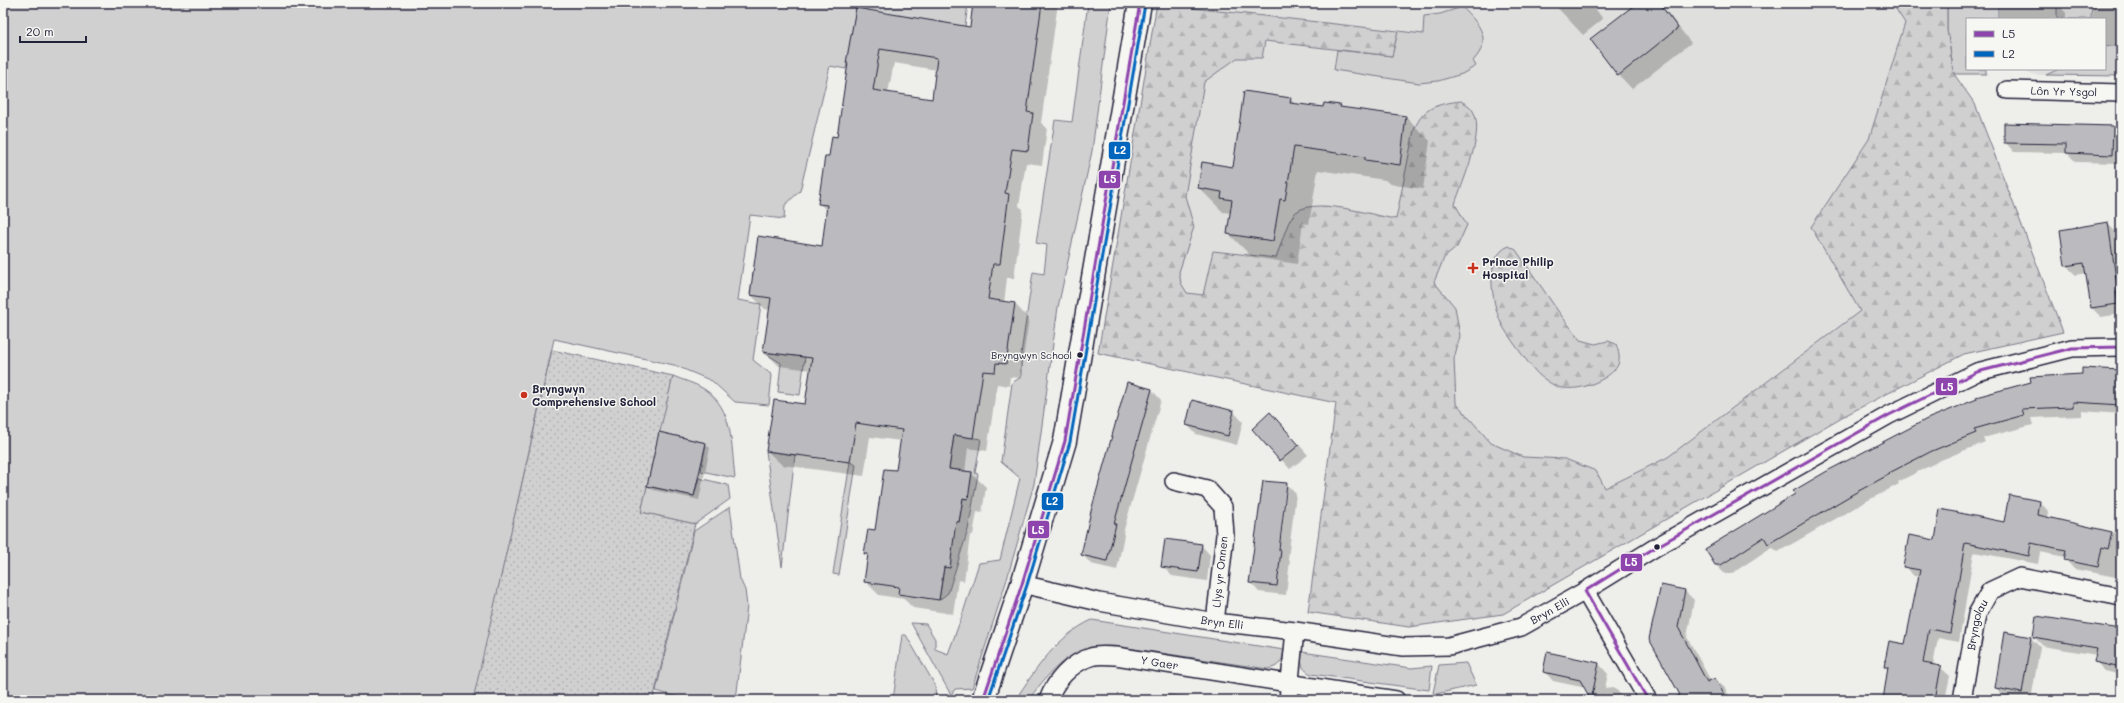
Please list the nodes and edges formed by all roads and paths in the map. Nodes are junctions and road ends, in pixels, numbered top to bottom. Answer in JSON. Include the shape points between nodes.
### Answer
{"nodes":[{"id":1,"x":1140,"y":3,"type":"edge"},
{"id":2,"x":2007,"y":90,"type":"dead end"},
{"id":3,"x":2121,"y":93,"type":"edge"},
{"id":4,"x":2121,"y":347,"type":"edge"},
{"id":5,"x":1174,"y":481,"type":"dead end"},
{"id":6,"x":1022,"y":584,"type":"junction"},
{"id":7,"x":1585,"y":591,"type":"junction"},
{"id":8,"x":2121,"y":597,"type":"edge"},
{"id":9,"x":1215,"y":622,"type":"junction"},
{"id":10,"x":1295,"y":631,"type":"junction"},
{"id":11,"x":1289,"y":692,"type":"edge"},
{"id":12,"x":983,"y":700,"type":"edge"},
{"id":13,"x":1048,"y":700,"type":"edge"},
{"id":14,"x":1396,"y":700,"type":"edge"},
{"id":15,"x":1648,"y":700,"type":"edge"},
{"id":16,"x":1962,"y":700,"type":"edge"}],
"edges":[{"from":1,"to":6,"type":"street","via":[[1065,441]]},
{"from":2,"to":3,"type":"street","name":"Lôn Yr Ysgol"},
{"from":4,"to":7,"type":"street","name":"Bryn Elli","via":[[2072,348],[1977,372],[1889,415],[1656,547]]},
{"from":5,"to":9,"type":"street","name":"Llys yr Onnen","via":[[1207,488],[1222,507],[1225,535]]},
{"from":6,"to":9,"type":"street","name":"Bryn Elli","via":[[1099,602]]},
{"from":6,"to":12,"type":"street"},
{"from":7,"to":10,"type":"street","name":"Bryn Elli","via":[[1521,626],[1449,646],[1403,648]]},
{"from":7,"to":15,"type":"street"},
{"from":8,"to":16,"type":"street","name":"Bryngolau","via":[[2020,577],[1990,591],[1977,614]]},
{"from":9,"to":10,"type":"street","name":"Bryn Elli"},
{"from":10,"to":11,"type":"street"},
{"from":11,"to":13,"type":"street","name":"Y Gaer","via":[[1116,656],[1091,656],[1067,670],[1052,689]]},
{"from":11,"to":14,"type":"street","name":"Y Gaer"}]}
